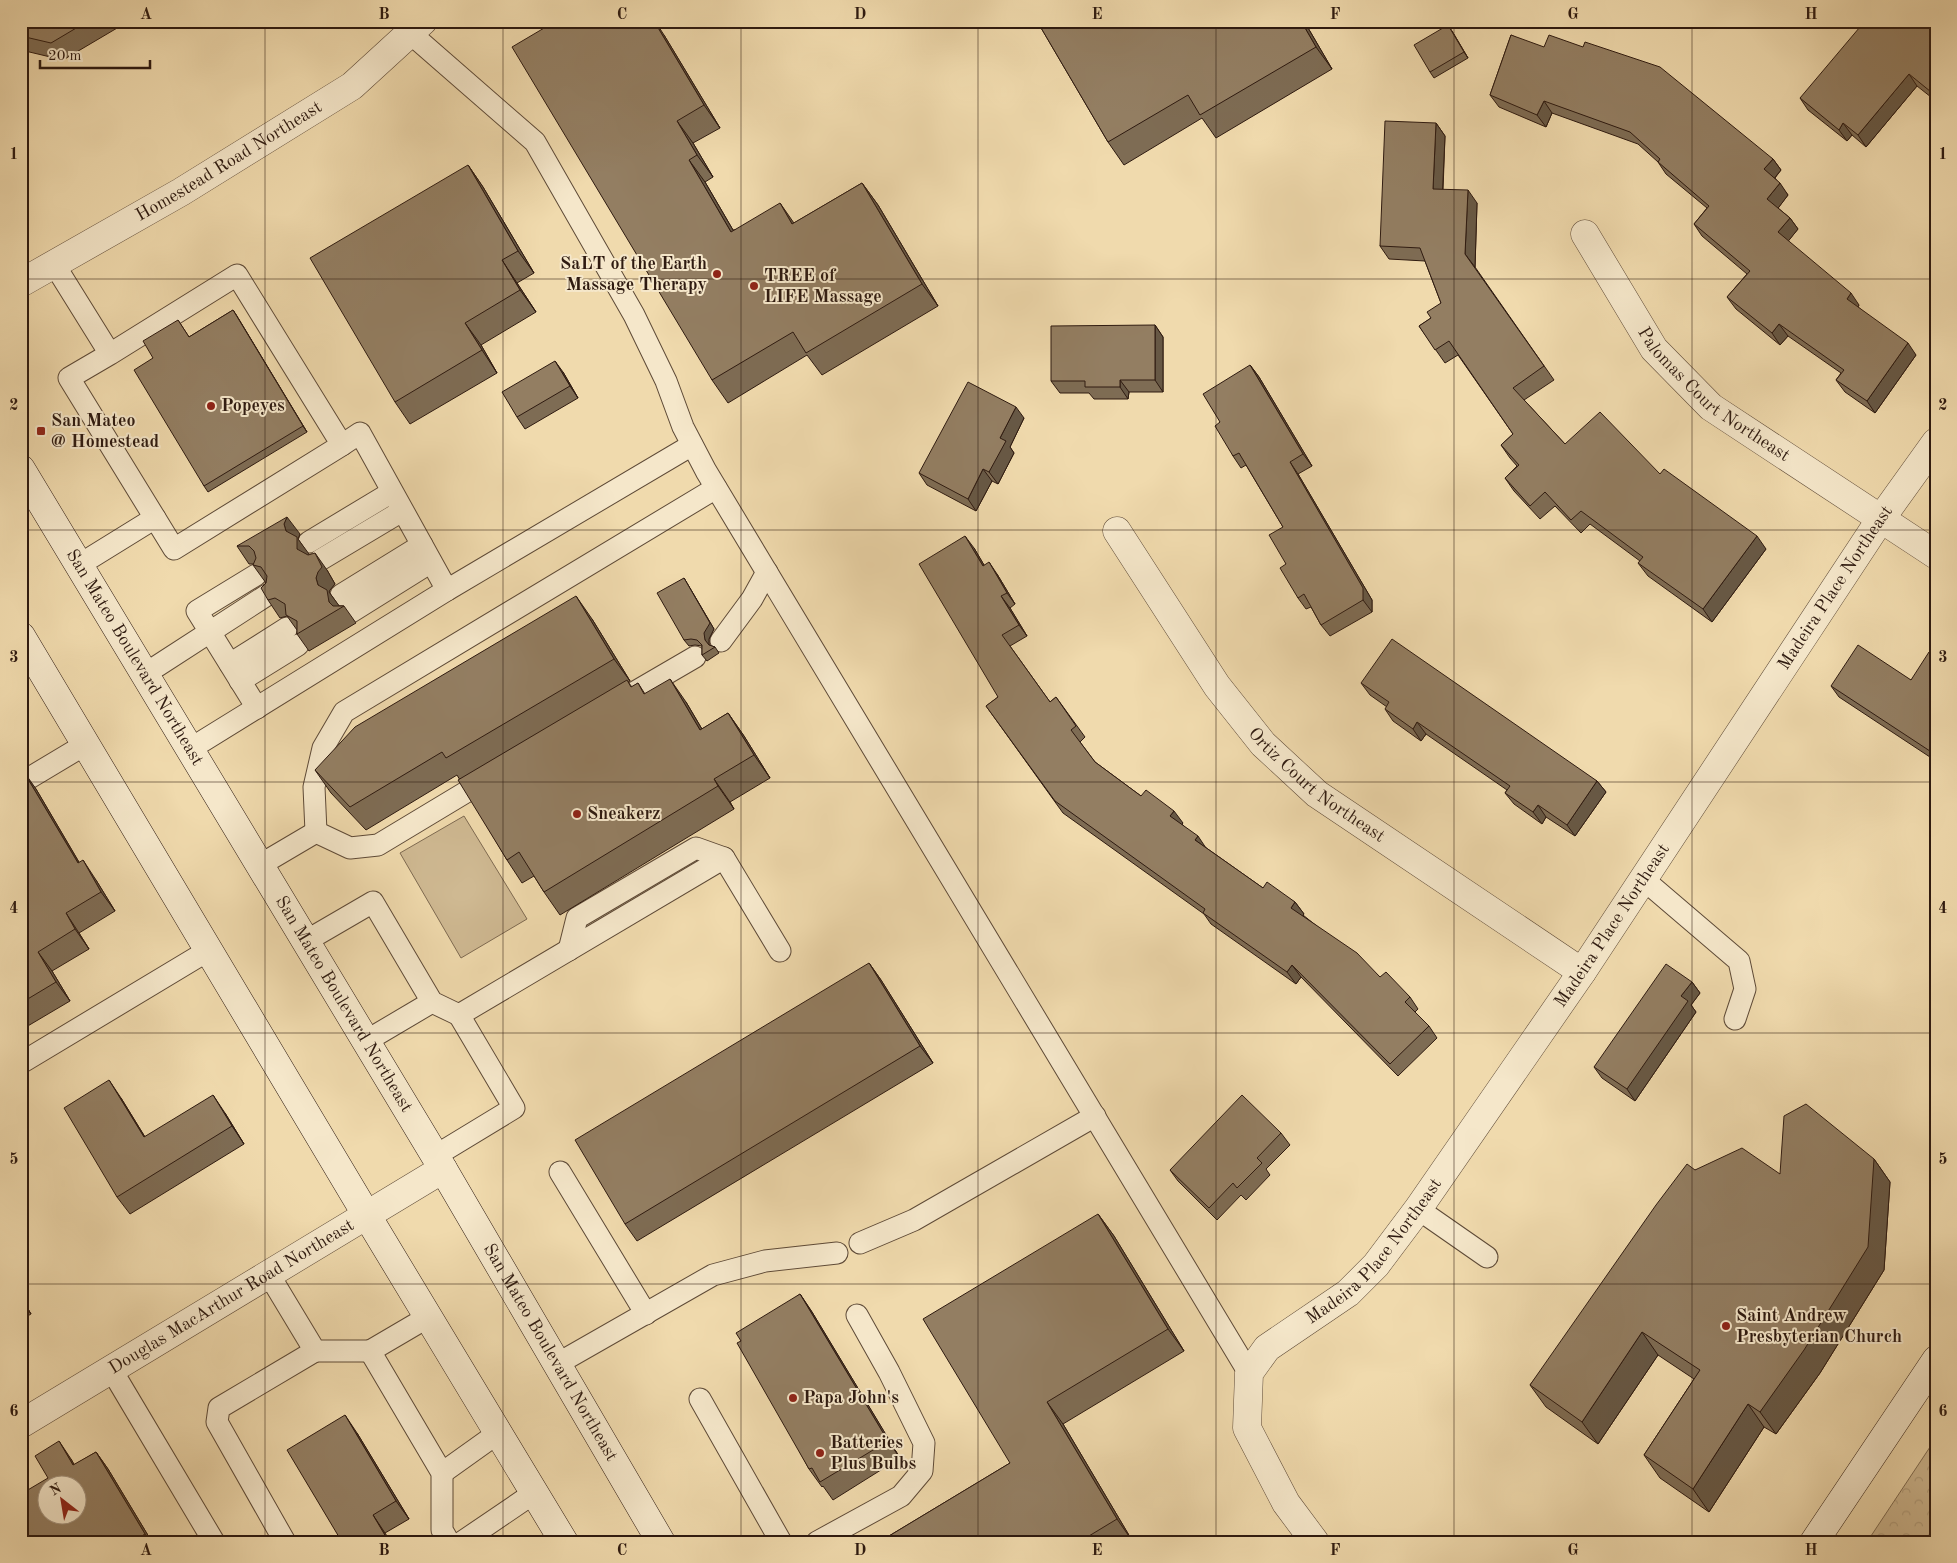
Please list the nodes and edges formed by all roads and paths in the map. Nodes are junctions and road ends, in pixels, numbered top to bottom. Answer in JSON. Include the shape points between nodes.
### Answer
{"nodes":[{"id":1,"x":417,"y":27,"type":"edge"},
{"id":2,"x":1585,"y":234,"type":"dead end"},
{"id":3,"x":54,"y":264,"type":"junction"},
{"id":4,"x":21,"y":283,"type":"edge"},
{"id":5,"x":110,"y":354,"type":"junction"},
{"id":6,"x":1936,"y":442,"type":"edge"},
{"id":7,"x":342,"y":445,"type":"junction"},
{"id":8,"x":692,"y":445,"type":"junction"},
{"id":9,"x":21,"y":469,"type":"edge"},
{"id":10,"x":716,"y":488,"type":"junction"},
{"id":11,"x":392,"y":492,"type":"junction"},
{"id":12,"x":402,"y":511,"type":"junction"},
{"id":13,"x":155,"y":518,"type":"junction"},
{"id":14,"x":1880,"y":520,"type":"junction"},
{"id":15,"x":1117,"y":531,"type":"dead end"},
{"id":16,"x":309,"y":542,"type":"dead end"},
{"id":17,"x":426,"y":554,"type":"junction"},
{"id":18,"x":1936,"y":555,"type":"edge"},
{"id":19,"x":320,"y":560,"type":"edge"},
{"id":20,"x":79,"y":565,"type":"junction"},
{"id":21,"x":767,"y":572,"type":"junction"},
{"id":22,"x":256,"y":575,"type":"edge"},
{"id":23,"x":447,"y":590,"type":"junction"},
{"id":24,"x":267,"y":595,"type":"edge"},
{"id":25,"x":346,"y":604,"type":"dead end"},
{"id":26,"x":210,"y":632,"type":"junction"},
{"id":27,"x":21,"y":636,"type":"edge"},
{"id":28,"x":293,"y":636,"type":"edge"},
{"id":29,"x":721,"y":641,"type":"dead end"},
{"id":30,"x":695,"y":657,"type":"dead end"},
{"id":31,"x":235,"y":672,"type":"junction"},
{"id":32,"x":144,"y":674,"type":"junction"},
{"id":33,"x":257,"y":708,"type":"junction"},
{"id":34,"x":596,"y":715,"type":"edge"},
{"id":35,"x":86,"y":744,"type":"junction"},
{"id":36,"x":190,"y":749,"type":"junction"},
{"id":37,"x":512,"y":765,"type":"edge"},
{"id":38,"x":21,"y":783,"type":"edge"},
{"id":39,"x":316,"y":832,"type":"junction"},
{"id":40,"x":260,"y":865,"type":"junction"},
{"id":41,"x":1643,"y":879,"type":"junction"},
{"id":42,"x":306,"y":940,"type":"junction"},
{"id":43,"x":209,"y":950,"type":"junction"},
{"id":44,"x":780,"y":951,"type":"dead end"},
{"id":45,"x":1582,"y":972,"type":"junction"},
{"id":46,"x":432,"y":1002,"type":"junction"},
{"id":47,"x":459,"y":1015,"type":"junction"},
{"id":48,"x":1735,"y":1019,"type":"dead end"},
{"id":49,"x":366,"y":1041,"type":"junction"},
{"id":50,"x":21,"y":1063,"type":"edge"},
{"id":51,"x":1095,"y":1116,"type":"junction"},
{"id":52,"x":439,"y":1162,"type":"junction"},
{"id":53,"x":560,"y":1172,"type":"dead end"},
{"id":54,"x":1418,"y":1209,"type":"junction"},
{"id":55,"x":366,"y":1214,"type":"junction"},
{"id":56,"x":860,"y":1243,"type":"dead end"},
{"id":57,"x":836,"y":1253,"type":"dead end"},
{"id":58,"x":1487,"y":1257,"type":"dead end"},
{"id":59,"x":268,"y":1274,"type":"junction"},
{"id":60,"x":646,"y":1314,"type":"junction"},
{"id":61,"x":857,"y":1314,"type":"dead end"},
{"id":62,"x":428,"y":1317,"type":"junction"},
{"id":63,"x":315,"y":1351,"type":"junction"},
{"id":64,"x":370,"y":1351,"type":"junction"},
{"id":65,"x":1936,"y":1360,"type":"edge"},
{"id":66,"x":557,"y":1364,"type":"junction"},
{"id":67,"x":111,"y":1369,"type":"junction"},
{"id":68,"x":1249,"y":1373,"type":"junction"},
{"id":69,"x":700,"y":1399,"type":"dead end"},
{"id":70,"x":21,"y":1424,"type":"edge"},
{"id":71,"x":498,"y":1433,"type":"junction"},
{"id":72,"x":442,"y":1473,"type":"junction"},
{"id":73,"x":534,"y":1493,"type":"junction"},
{"id":74,"x":214,"y":1542,"type":"edge"},
{"id":75,"x":285,"y":1542,"type":"edge"},
{"id":76,"x":449,"y":1542,"type":"edge"},
{"id":77,"x":462,"y":1542,"type":"edge"},
{"id":78,"x":564,"y":1542,"type":"edge"},
{"id":79,"x":661,"y":1542,"type":"edge"},
{"id":80,"x":781,"y":1542,"type":"edge"},
{"id":81,"x":817,"y":1542,"type":"edge"},
{"id":82,"x":1315,"y":1542,"type":"edge"},
{"id":83,"x":1814,"y":1542,"type":"edge"}],
"edges":[{"from":1,"to":3,"type":"street","name":"Homestead Road Northeast","via":[[352,86],[181,192]]},
{"from":1,"to":8,"type":"lane","via":[[535,142],[634,315]]},
{"from":2,"to":14,"type":"street","name":"Palomas Court Northeast","via":[[1654,349],[1711,407]]},
{"from":3,"to":4,"type":"street","name":"Homestead Road Northeast"},
{"from":3,"to":5,"type":"lane"},
{"from":5,"to":7,"type":"lane","via":[[238,275]]},
{"from":5,"to":13,"type":"lane","via":[[69,378]]},
{"from":6,"to":14,"type":"street","name":"Madeira Place Northeast"},
{"from":7,"to":11,"type":"lane","via":[[360,434]]},
{"from":7,"to":13,"type":"lane","via":[[174,549]]},
{"from":8,"to":10,"type":"lane"},
{"from":8,"to":23,"type":"lane"},
{"from":9,"to":20,"type":"street","name":"San Mateo Boulevard Northeast"},
{"from":10,"to":21,"type":"lane"},
{"from":10,"to":39,"type":"lane","via":[[344,712],[323,748],[314,787]]},
{"from":11,"to":12,"type":"lane"},
{"from":11,"to":16,"type":"lane"},
{"from":12,"to":17,"type":"lane"},
{"from":12,"to":19,"type":"lane"},
{"from":13,"to":20,"type":"lane"},
{"from":14,"to":18,"type":"street","name":"Palomas Court Northeast"},
{"from":14,"to":41,"type":"street","name":"Madeira Place Northeast"},
{"from":15,"to":45,"type":"street","name":"Ortiz Court Northeast","via":[[1216,686],[1264,744],[1317,794]]},
{"from":17,"to":23,"type":"lane"},
{"from":17,"to":25,"type":"lane"},
{"from":20,"to":32,"type":"street","name":"San Mateo Boulevard Northeast"},
{"from":21,"to":29,"type":"lane"},
{"from":21,"to":51,"type":"lane"},
{"from":22,"to":26,"type":"lane","via":[[197,611]]},
{"from":23,"to":33,"type":"lane"},
{"from":24,"to":26,"type":"lane"},
{"from":26,"to":31,"type":"lane"},
{"from":26,"to":32,"type":"lane"},
{"from":27,"to":35,"type":"street"},
{"from":28,"to":31,"type":"lane"},
{"from":30,"to":34,"type":"lane"},
{"from":31,"to":33,"type":"lane"},
{"from":32,"to":36,"type":"street","name":"San Mateo Boulevard Northeast"},
{"from":33,"to":36,"type":"lane"},
{"from":35,"to":38,"type":"lane"},
{"from":35,"to":43,"type":"street"},
{"from":36,"to":40,"type":"street","name":"San Mateo Boulevard Northeast"},
{"from":37,"to":39,"type":"lane","via":[[378,845],[350,848]]},
{"from":39,"to":40,"type":"lane"},
{"from":40,"to":42,"type":"street","name":"San Mateo Boulevard Northeast"},
{"from":41,"to":45,"type":"street","name":"Madeira Place Northeast"},
{"from":41,"to":48,"type":"lane","via":[[1739,961],[1745,988]]},
{"from":42,"to":46,"type":"lane","via":[[374,902]]},
{"from":42,"to":49,"type":"street","name":"San Mateo Boulevard Northeast"},
{"from":43,"to":50,"type":"lane"},
{"from":43,"to":55,"type":"street"},
{"from":44,"to":47,"type":"lane","via":[[724,858]]},
{"from":45,"to":54,"type":"street","name":"Madeira Place Northeast"},
{"from":46,"to":47,"type":"lane"},
{"from":46,"to":49,"type":"lane"},
{"from":47,"to":52,"type":"lane","via":[[514,1108]]},
{"from":49,"to":52,"type":"street","name":"San Mateo Boulevard Northeast"},
{"from":51,"to":56,"type":"lane","via":[[914,1220]]},
{"from":51,"to":68,"type":"lane"},
{"from":52,"to":55,"type":"street","name":"Douglas MacArthur Road Northeast"},
{"from":52,"to":66,"type":"street","name":"San Mateo Boulevard Northeast"},
{"from":53,"to":60,"type":"lane"},
{"from":54,"to":58,"type":"lane"},
{"from":54,"to":68,"type":"street","name":"Madeira Place Northeast","via":[[1376,1265],[1348,1293],[1267,1348]]},
{"from":55,"to":59,"type":"street","name":"Douglas MacArthur Road Northeast"},
{"from":55,"to":62,"type":"street"},
{"from":57,"to":60,"type":"lane","via":[[765,1262],[713,1275]]},
{"from":59,"to":63,"type":"lane"},
{"from":59,"to":67,"type":"street","name":"Douglas MacArthur Road Northeast"},
{"from":60,"to":66,"type":"lane"},
{"from":61,"to":81,"type":"lane","via":[[924,1443],[922,1471],[901,1496]]},
{"from":62,"to":64,"type":"lane"},
{"from":62,"to":71,"type":"street"},
{"from":63,"to":64,"type":"lane"},
{"from":63,"to":75,"type":"lane","via":[[219,1408],[217,1422]]},
{"from":64,"to":72,"type":"lane"},
{"from":65,"to":83,"type":"street"},
{"from":66,"to":79,"type":"street","name":"San Mateo Boulevard Northeast"},
{"from":67,"to":70,"type":"street","name":"Douglas MacArthur Road Northeast"},
{"from":67,"to":74,"type":"lane"},
{"from":68,"to":82,"type":"street","via":[[1247,1428],[1286,1503]]},
{"from":69,"to":80,"type":"lane"},
{"from":71,"to":72,"type":"lane"},
{"from":71,"to":73,"type":"street"},
{"from":72,"to":76,"type":"lane","via":[[442,1530]]},
{"from":73,"to":77,"type":"lane"},
{"from":73,"to":78,"type":"street"}]}
